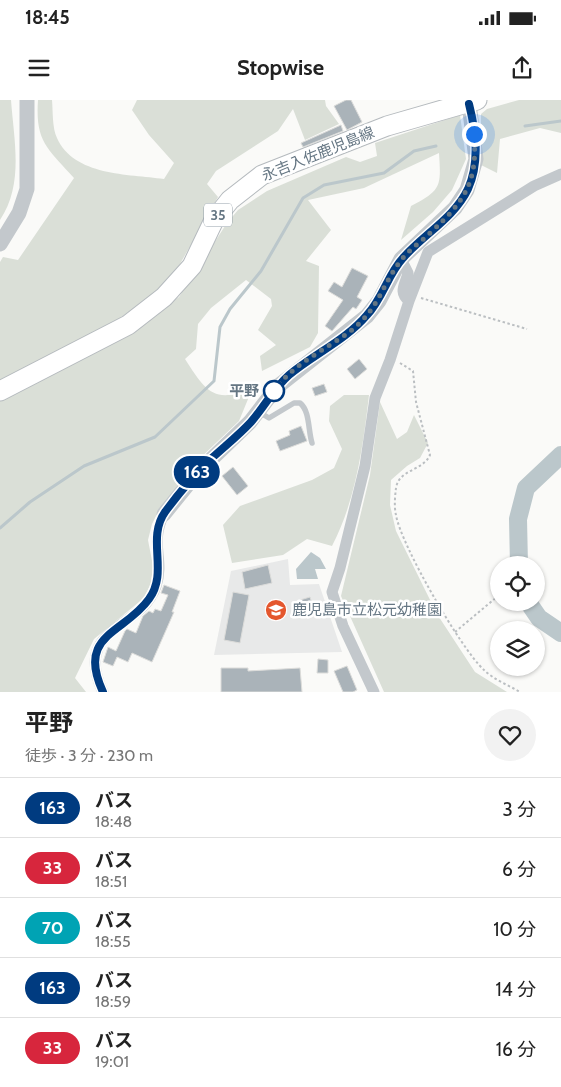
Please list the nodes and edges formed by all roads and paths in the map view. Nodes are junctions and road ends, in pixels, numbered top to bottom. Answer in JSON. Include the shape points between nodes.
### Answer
{"nodes":[{"id":1,"x":27,"y":100,"type":"edge"},
{"id":2,"x":473,"y":102,"type":"edge"},
{"id":3,"x":561,"y":174,"type":"edge"},
{"id":4,"x":0,"y":244,"type":"edge"},
{"id":5,"x":402,"y":259,"type":"junction"},
{"id":6,"x":410,"y":298,"type":"junction"},
{"id":7,"x":527,"y":329,"type":"dead end"},
{"id":8,"x":390,"y":360,"type":"junction"},
{"id":9,"x":0,"y":391,"type":"edge"},
{"id":10,"x":259,"y":412,"type":"junction"},
{"id":11,"x":312,"y":443,"type":"dead end"},
{"id":12,"x":164,"y":514,"type":"joint"},
{"id":13,"x":490,"y":603,"type":"edge"},
{"id":14,"x":455,"y":632,"type":"junction"},
{"id":15,"x":103,"y":692,"type":"edge"},
{"id":16,"x":374,"y":692,"type":"edge"},
{"id":17,"x":520,"y":692,"type":"edge"}],
"edges":[{"from":1,"to":4,"type":"street","via":[[27,189],[19,213]]},
{"from":2,"to":5,"type":"street","via":[[476,159],[467,190],[455,208]]},
{"from":2,"to":9,"type":"main road","name":"永吉入佐鹿児島線","number":"35","via":[[388,126],[262,175],[230,200],[214,220],[192,266],[164,297],[128,325]]},
{"from":3,"to":6,"type":"street","via":[[534,186],[428,252]]},
{"from":5,"to":6,"type":"street","via":[[408,273],[402,291]]},
{"from":5,"to":10,"type":"street","via":[[367,316],[290,375]]},
{"from":6,"to":7,"type":"path"},
{"from":6,"to":8,"type":"street"},
{"from":8,"to":14,"type":"path","via":[[413,371],[416,402],[430,450],[425,463],[400,478],[396,487],[396,515],[412,556]]},
{"from":8,"to":16,"type":"street","via":[[375,398],[365,466],[332,592],[343,626]]},
{"from":10,"to":11,"type":"lane","via":[[269,418],[294,403],[300,403],[308,413],[307,428]]},
{"from":10,"to":12,"type":"street","via":[[198,472]]},
{"from":12,"to":15,"type":"street","via":[[156,541],[159,572],[156,586],[149,600],[103,640],[96,655],[96,669]]},
{"from":13,"to":14,"type":"path"},
{"from":14,"to":17,"type":"path","via":[[484,671]]}]}
